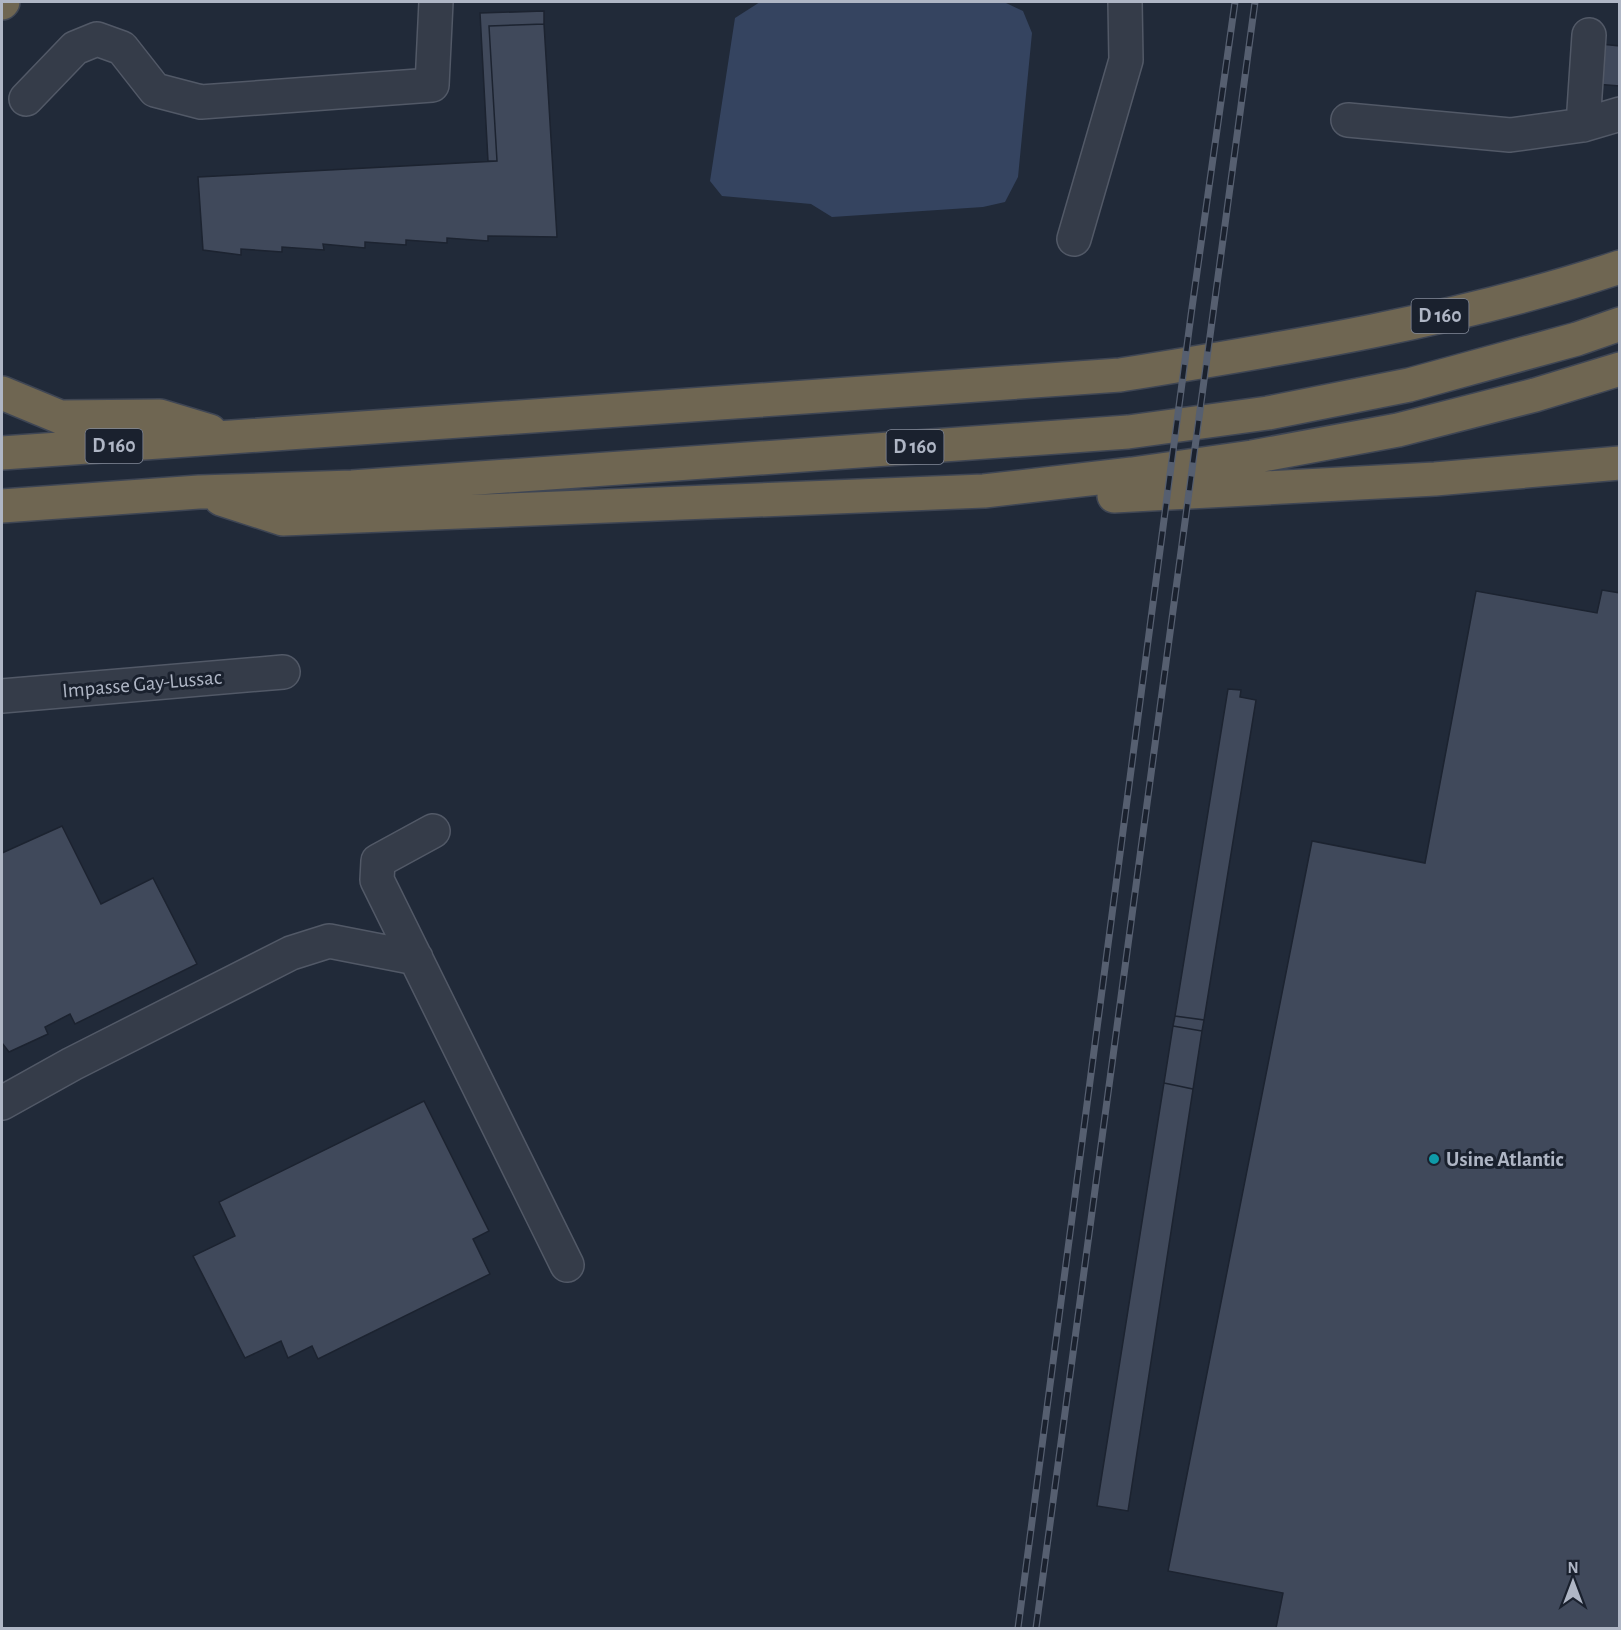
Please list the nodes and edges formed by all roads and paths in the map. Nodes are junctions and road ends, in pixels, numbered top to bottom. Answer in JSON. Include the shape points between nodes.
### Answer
{"nodes":[{"id":1,"x":436,"y":2,"type":"edge"},
{"id":2,"x":1125,"y":2,"type":"edge"},
{"id":3,"x":1589,"y":35,"type":"dead end"},
{"id":4,"x":26,"y":99,"type":"dead end"},
{"id":5,"x":1620,"y":114,"type":"edge"},
{"id":6,"x":1348,"y":120,"type":"dead end"},
{"id":7,"x":1583,"y":125,"type":"junction"},
{"id":8,"x":1074,"y":238,"type":"dead end"},
{"id":9,"x":1620,"y":267,"type":"edge"},
{"id":10,"x":1620,"y":324,"type":"edge"},
{"id":11,"x":1620,"y":369,"type":"edge"},
{"id":12,"x":2,"y":393,"type":"edge"},
{"id":13,"x":226,"y":436,"type":"junction"},
{"id":14,"x":2,"y":453,"type":"edge"},
{"id":15,"x":1620,"y":463,"type":"edge"},
{"id":16,"x":984,"y":490,"type":"junction"},
{"id":17,"x":200,"y":492,"type":"junction"},
{"id":18,"x":2,"y":506,"type":"edge"},
{"id":19,"x":283,"y":672,"type":"dead end"},
{"id":20,"x":2,"y":696,"type":"edge"},
{"id":21,"x":433,"y":831,"type":"dead end"},
{"id":22,"x":416,"y":958,"type":"junction"},
{"id":23,"x":2,"y":1103,"type":"edge"},
{"id":24,"x":567,"y":1265,"type":"dead end"}],
"edges":[{"from":1,"to":4,"type":"street","via":[[432,85],[201,102],[155,90],[122,48],[97,39],[75,48]]},
{"from":2,"to":8,"type":"street","via":[[1126,60]]},
{"from":3,"to":7,"type":"street"},
{"from":5,"to":7,"type":"street"},
{"from":6,"to":7,"type":"street","via":[[1510,135]]},
{"from":9,"to":13,"type":"highway","number":"D 160","via":[[1556,288],[1397,327],[1120,375]]},
{"from":10,"to":17,"type":"highway","number":"D 160","via":[[1409,385],[1268,413],[1128,432],[352,487]]},
{"from":11,"to":16,"type":"highway","via":[[1398,430],[1252,457]]},
{"from":12,"to":13,"type":"highway","via":[[60,417],[160,416]]},
{"from":13,"to":14,"type":"highway","number":"D 160"},
{"from":15,"to":16,"type":"highway","via":[[1423,479],[1046,500]]},
{"from":16,"to":17,"type":"highway","via":[[283,519]]},
{"from":17,"to":18,"type":"highway","number":"D 160"},
{"from":19,"to":20,"type":"street","name":"Impasse Gay-Lussac"},
{"from":21,"to":22,"type":"street","via":[[378,861],[377,880]]},
{"from":22,"to":23,"type":"street","via":[[329,941],[291,953]]},
{"from":22,"to":24,"type":"street"}]}
